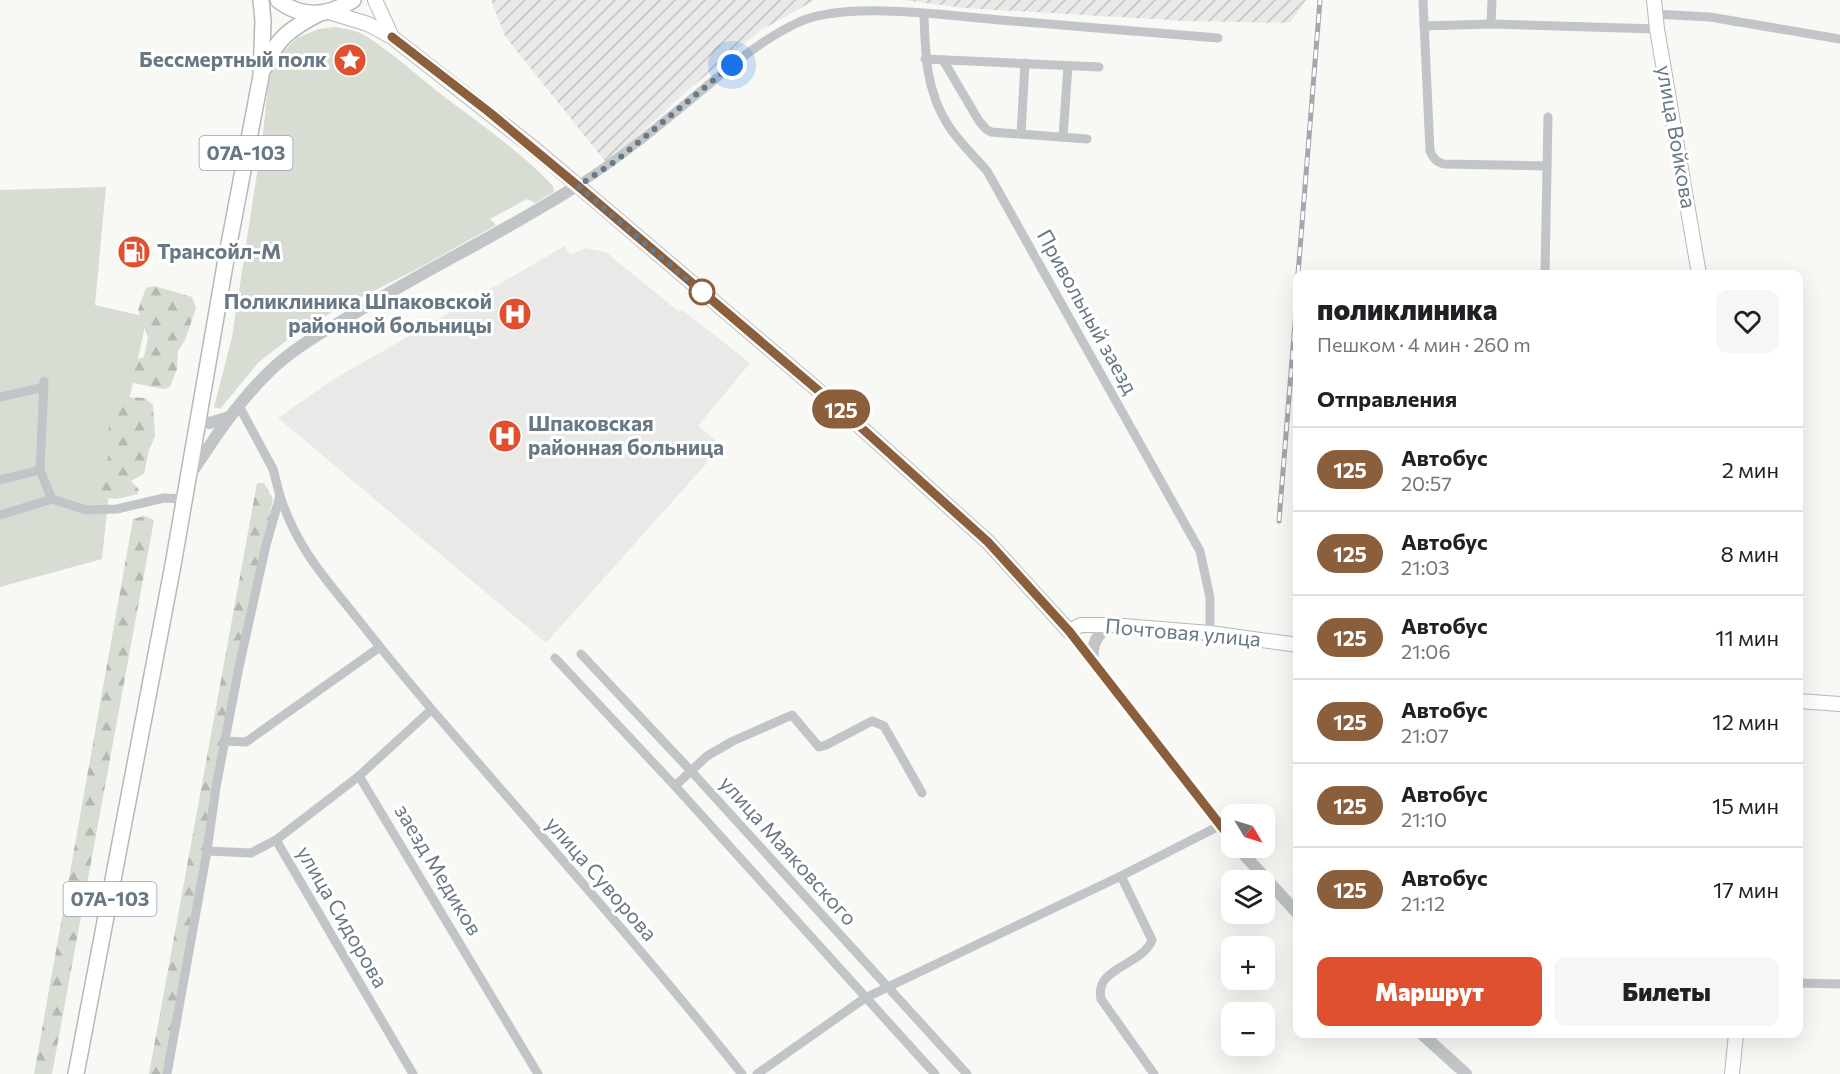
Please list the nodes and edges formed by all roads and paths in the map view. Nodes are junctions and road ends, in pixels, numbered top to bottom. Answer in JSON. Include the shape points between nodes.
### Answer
{"nodes":[{"id":1,"x":261,"y":0,"type":"edge"},
{"id":2,"x":278,"y":0,"type":"edge"},
{"id":3,"x":353,"y":0,"type":"edge"},
{"id":4,"x":375,"y":0,"type":"edge"},
{"id":5,"x":1423,"y":0,"type":"edge"},
{"id":6,"x":1492,"y":0,"type":"edge"},
{"id":7,"x":1654,"y":7,"type":"edge"},
{"id":8,"x":323,"y":13,"type":"junction"},
{"id":9,"x":924,"y":14,"type":"junction"},
{"id":10,"x":1491,"y":24,"type":"junction"},
{"id":11,"x":1424,"y":26,"type":"junction"},
{"id":12,"x":1657,"y":29,"type":"junction"},
{"id":13,"x":392,"y":37,"type":"junction"},
{"id":14,"x":1218,"y":38,"type":"dead end"},
{"id":15,"x":1840,"y":39,"type":"edge"},
{"id":16,"x":925,"y":59,"type":"junction"},
{"id":17,"x":943,"y":60,"type":"junction"},
{"id":18,"x":1026,"y":63,"type":"junction"},
{"id":19,"x":1068,"y":66,"type":"junction"},
{"id":20,"x":1099,"y":67,"type":"dead end"},
{"id":21,"x":261,"y":76,"type":"junction"},
{"id":22,"x":1548,"y":117,"type":"dead end"},
{"id":23,"x":1021,"y":134,"type":"junction"},
{"id":24,"x":1063,"y":137,"type":"junction"},
{"id":25,"x":1087,"y":139,"type":"dead end"},
{"id":26,"x":1547,"y":166,"type":"junction"},
{"id":27,"x":578,"y":186,"type":"junction"},
{"id":28,"x":1545,"y":270,"type":"edge"},
{"id":29,"x":1698,"y":270,"type":"edge"},
{"id":30,"x":0,"y":397,"type":"edge"},
{"id":31,"x":238,"y":406,"type":"junction"},
{"id":32,"x":229,"y":417,"type":"junction"},
{"id":33,"x":198,"y":422,"type":"junction"},
{"id":34,"x":40,"y":471,"type":"junction"},
{"id":35,"x":188,"y":478,"type":"junction"},
{"id":36,"x":0,"y":480,"type":"edge"},
{"id":37,"x":280,"y":496,"type":"junction"},
{"id":38,"x":52,"y":499,"type":"junction"},
{"id":39,"x":185,"y":499,"type":"junction"},
{"id":40,"x":0,"y":515,"type":"edge"},
{"id":41,"x":1111,"y":625,"type":"junction"},
{"id":42,"x":1069,"y":631,"type":"junction"},
{"id":43,"x":1210,"y":633,"type":"junction"},
{"id":44,"x":1293,"y":644,"type":"edge"},
{"id":45,"x":380,"y":647,"type":"junction"},
{"id":46,"x":581,"y":654,"type":"dead end"},
{"id":47,"x":555,"y":658,"type":"dead end"},
{"id":48,"x":1093,"y":663,"type":"junction"},
{"id":49,"x":1803,"y":701,"type":"edge"},
{"id":50,"x":1840,"y":704,"type":"edge"},
{"id":51,"x":431,"y":710,"type":"junction"},
{"id":52,"x":225,"y":741,"type":"junction"},
{"id":53,"x":691,"y":771,"type":"junction"},
{"id":54,"x":359,"y":776,"type":"junction"},
{"id":55,"x":675,"y":786,"type":"junction"},
{"id":56,"x":922,"y":793,"type":"dead end"},
{"id":57,"x":1219,"y":826,"type":"joint"},
{"id":58,"x":276,"y":840,"type":"junction"},
{"id":59,"x":207,"y":851,"type":"junction"},
{"id":60,"x":1247,"y":858,"type":"edge"},
{"id":61,"x":1121,"y":876,"type":"junction"},
{"id":62,"x":1293,"y":908,"type":"edge"},
{"id":63,"x":1803,"y":983,"type":"edge"},
{"id":64,"x":1840,"y":984,"type":"edge"},
{"id":65,"x":888,"y":988,"type":"junction"},
{"id":66,"x":866,"y":998,"type":"junction"},
{"id":67,"x":1426,"y":1038,"type":"edge"},
{"id":68,"x":1736,"y":1038,"type":"edge"},
{"id":69,"x":76,"y":1074,"type":"edge"},
{"id":70,"x":167,"y":1074,"type":"edge"},
{"id":71,"x":413,"y":1074,"type":"edge"},
{"id":72,"x":538,"y":1074,"type":"edge"},
{"id":73,"x":742,"y":1074,"type":"edge"},
{"id":74,"x":757,"y":1074,"type":"edge"},
{"id":75,"x":935,"y":1074,"type":"edge"},
{"id":76,"x":967,"y":1074,"type":"edge"},
{"id":77,"x":1154,"y":1074,"type":"edge"},
{"id":78,"x":1466,"y":1074,"type":"edge"},
{"id":79,"x":1732,"y":1074,"type":"edge"}],
"edges":[{"from":1,"to":21,"type":"main road","number":"07А-103"},
{"from":2,"to":8,"type":"main road","via":[[301,12]]},
{"from":3,"to":8,"type":"main road","number":"07А-103"},
{"from":4,"to":13,"type":"main road"},
{"from":5,"to":11,"type":"street"},
{"from":6,"to":10,"type":"street"},
{"from":7,"to":12,"type":"main road","name":"улица Войкова"},
{"from":7,"to":15,"type":"street"},
{"from":8,"to":13,"type":"main road","via":[[368,24]]},
{"from":8,"to":21,"type":"main road","number":"07А-103","via":[[284,35],[272,50]]},
{"from":9,"to":14,"type":"street"},
{"from":9,"to":16,"type":"street","name":"Привольный заезд"},
{"from":9,"to":27,"type":"street","via":[[856,11],[800,21],[772,35],[617,160]]},
{"from":10,"to":11,"type":"street"},
{"from":10,"to":12,"type":"street"},
{"from":11,"to":26,"type":"street","via":[[1433,157],[1444,164]]},
{"from":12,"to":29,"type":"main road","name":"улица Войкова"},
{"from":13,"to":27,"type":"main road"},
{"from":16,"to":17,"type":"street"},
{"from":16,"to":43,"type":"street","name":"Привольный заезд","via":[[932,94],[948,125],[987,171],[1200,551],[1209,598]]},
{"from":17,"to":18,"type":"street"},
{"from":17,"to":23,"type":"street","via":[[986,129]]},
{"from":18,"to":19,"type":"street"},
{"from":18,"to":23,"type":"street"},
{"from":19,"to":20,"type":"street"},
{"from":19,"to":24,"type":"street"},
{"from":21,"to":33,"type":"main road","number":"07А-103"},
{"from":22,"to":26,"type":"street"},
{"from":23,"to":24,"type":"street"},
{"from":24,"to":25,"type":"street"},
{"from":26,"to":28,"type":"street"},
{"from":27,"to":31,"type":"street","via":[[389,292],[288,354]]},
{"from":27,"to":42,"type":"main road","via":[[846,414],[988,542]]},
{"from":30,"to":34,"type":"street","via":[[44,384]]},
{"from":31,"to":32,"type":"street"},
{"from":31,"to":37,"type":"street","name":"улица Суворова","via":[[273,469]]},
{"from":32,"to":33,"type":"street"},
{"from":32,"to":35,"type":"street"},
{"from":33,"to":35,"type":"main road","number":"07А-103"},
{"from":34,"to":36,"type":"street"},
{"from":34,"to":38,"type":"street"},
{"from":35,"to":39,"type":"main road","number":"07А-103"},
{"from":37,"to":45,"type":"street","name":"улица Суворова","via":[[304,551]]},
{"from":37,"to":52,"type":"street"},
{"from":38,"to":39,"type":"street","via":[[86,510],[117,509],[164,498]]},
{"from":38,"to":40,"type":"street"},
{"from":39,"to":69,"type":"main road","number":"07А-103"},
{"from":41,"to":42,"type":"main road","name":"Почтовая улица","via":[[1081,625]]},
{"from":41,"to":43,"type":"main road","name":"Почтовая улица"},
{"from":41,"to":48,"type":"street","via":[[1096,638]]},
{"from":42,"to":48,"type":"street"},
{"from":43,"to":44,"type":"main road","name":"Почтовая улица"},
{"from":45,"to":51,"type":"street","name":"улица Суворова"},
{"from":45,"to":52,"type":"street","via":[[246,742]]},
{"from":46,"to":53,"type":"street","name":"улица Маяковского"},
{"from":47,"to":55,"type":"street","name":"улица Маяковского"},
{"from":48,"to":57,"type":"street"},
{"from":49,"to":50,"type":"main road"},
{"from":51,"to":54,"type":"street"},
{"from":51,"to":73,"type":"street","name":"улица Суворова"},
{"from":52,"to":59,"type":"street"},
{"from":53,"to":55,"type":"street"},
{"from":53,"to":56,"type":"street","via":[[733,741],[792,715],[819,747],[872,721],[884,726]]},
{"from":53,"to":65,"type":"street","name":"улица Маяковского"},
{"from":54,"to":58,"type":"street"},
{"from":54,"to":72,"type":"street","name":"заезд Медиков"},
{"from":55,"to":66,"type":"street","name":"улица Маяковского"},
{"from":57,"to":61,"type":"street"},
{"from":58,"to":59,"type":"street","name":"улица Сидорова","via":[[251,854]]},
{"from":58,"to":71,"type":"street","name":"улица Сидорова"},
{"from":59,"to":70,"type":"street"},
{"from":60,"to":62,"type":"street"},
{"from":61,"to":65,"type":"street"},
{"from":61,"to":77,"type":"street","via":[[1152,940],[1144,952],[1107,976],[1099,990],[1101,999]]},
{"from":63,"to":64,"type":"street"},
{"from":65,"to":66,"type":"street"},
{"from":65,"to":76,"type":"street","name":"улица Маяковского"},
{"from":66,"to":74,"type":"street"},
{"from":66,"to":75,"type":"street","name":"улица Маяковского"},
{"from":67,"to":78,"type":"street"},
{"from":68,"to":79,"type":"main road"}]}
